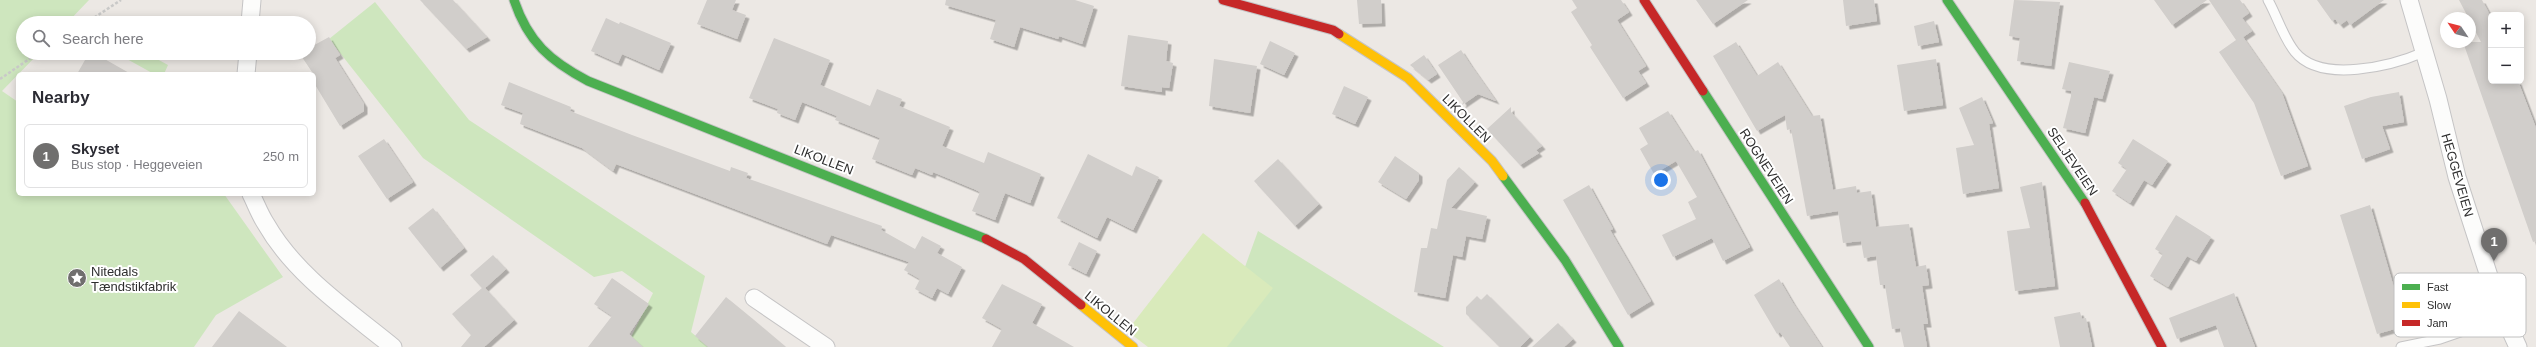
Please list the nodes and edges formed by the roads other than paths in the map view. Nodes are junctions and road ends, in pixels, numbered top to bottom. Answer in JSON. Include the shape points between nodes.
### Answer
{"nodes":[{"id":1,"x":252,"y":0,"type":"edge"},
{"id":2,"x":514,"y":0,"type":"edge"},
{"id":3,"x":1223,"y":0,"type":"edge"},
{"id":4,"x":1644,"y":0,"type":"edge"},
{"id":5,"x":1947,"y":0,"type":"edge"},
{"id":6,"x":2268,"y":0,"type":"edge"},
{"id":7,"x":2408,"y":0,"type":"edge"},
{"id":8,"x":251,"y":16,"type":"edge"},
{"id":9,"x":2424,"y":52,"type":"junction"},
{"id":10,"x":247,"y":60,"type":"edge"},
{"id":11,"x":246,"y":72,"type":"edge"},
{"id":12,"x":252,"y":196,"type":"edge"},
{"id":13,"x":2489,"y":273,"type":"edge"},
{"id":14,"x":754,"y":298,"type":"dead end"},
{"id":15,"x":2446,"y":337,"type":"edge"},
{"id":16,"x":2513,"y":337,"type":"edge"},
{"id":17,"x":394,"y":347,"type":"edge"},
{"id":18,"x":826,"y":347,"type":"edge"},
{"id":19,"x":1133,"y":347,"type":"edge"},
{"id":20,"x":1619,"y":347,"type":"edge"},
{"id":21,"x":1869,"y":347,"type":"edge"},
{"id":22,"x":2162,"y":347,"type":"edge"},
{"id":23,"x":2401,"y":347,"type":"edge"},
{"id":24,"x":2518,"y":347,"type":"edge"}],
"edges":[{"from":1,"to":8,"type":"street"},
{"from":2,"to":19,"type":"street","name":"LIKOLLEN","via":[[522,22],[534,42],[566,70],[604,89],[973,232],[1024,259]]},
{"from":3,"to":20,"type":"street","name":"LIKOLLEN","via":[[1332,30],[1408,78],[1492,161],[1565,260]]},
{"from":4,"to":21,"type":"street","name":"ROGNEVEIEN"},
{"from":5,"to":22,"type":"street","name":"SELJEVEIEN","via":[[2070,179],[2107,240]]},
{"from":6,"to":9,"type":"lane","via":[[2294,51],[2302,59],[2320,67],[2335,70],[2360,68],[2400,62]]},
{"from":7,"to":9,"type":"street","name":"HEGGEVEIEN"},
{"from":9,"to":13,"type":"street","name":"HEGGEVEIEN","via":[[2450,155]]},
{"from":10,"to":11,"type":"street"},
{"from":12,"to":17,"type":"street","via":[[266,225],[296,263],[331,296]]},
{"from":14,"to":18,"type":"street"},
{"from":15,"to":23,"type":"lane"},
{"from":16,"to":24,"type":"street","name":"HEGGEVEIEN"}]}
